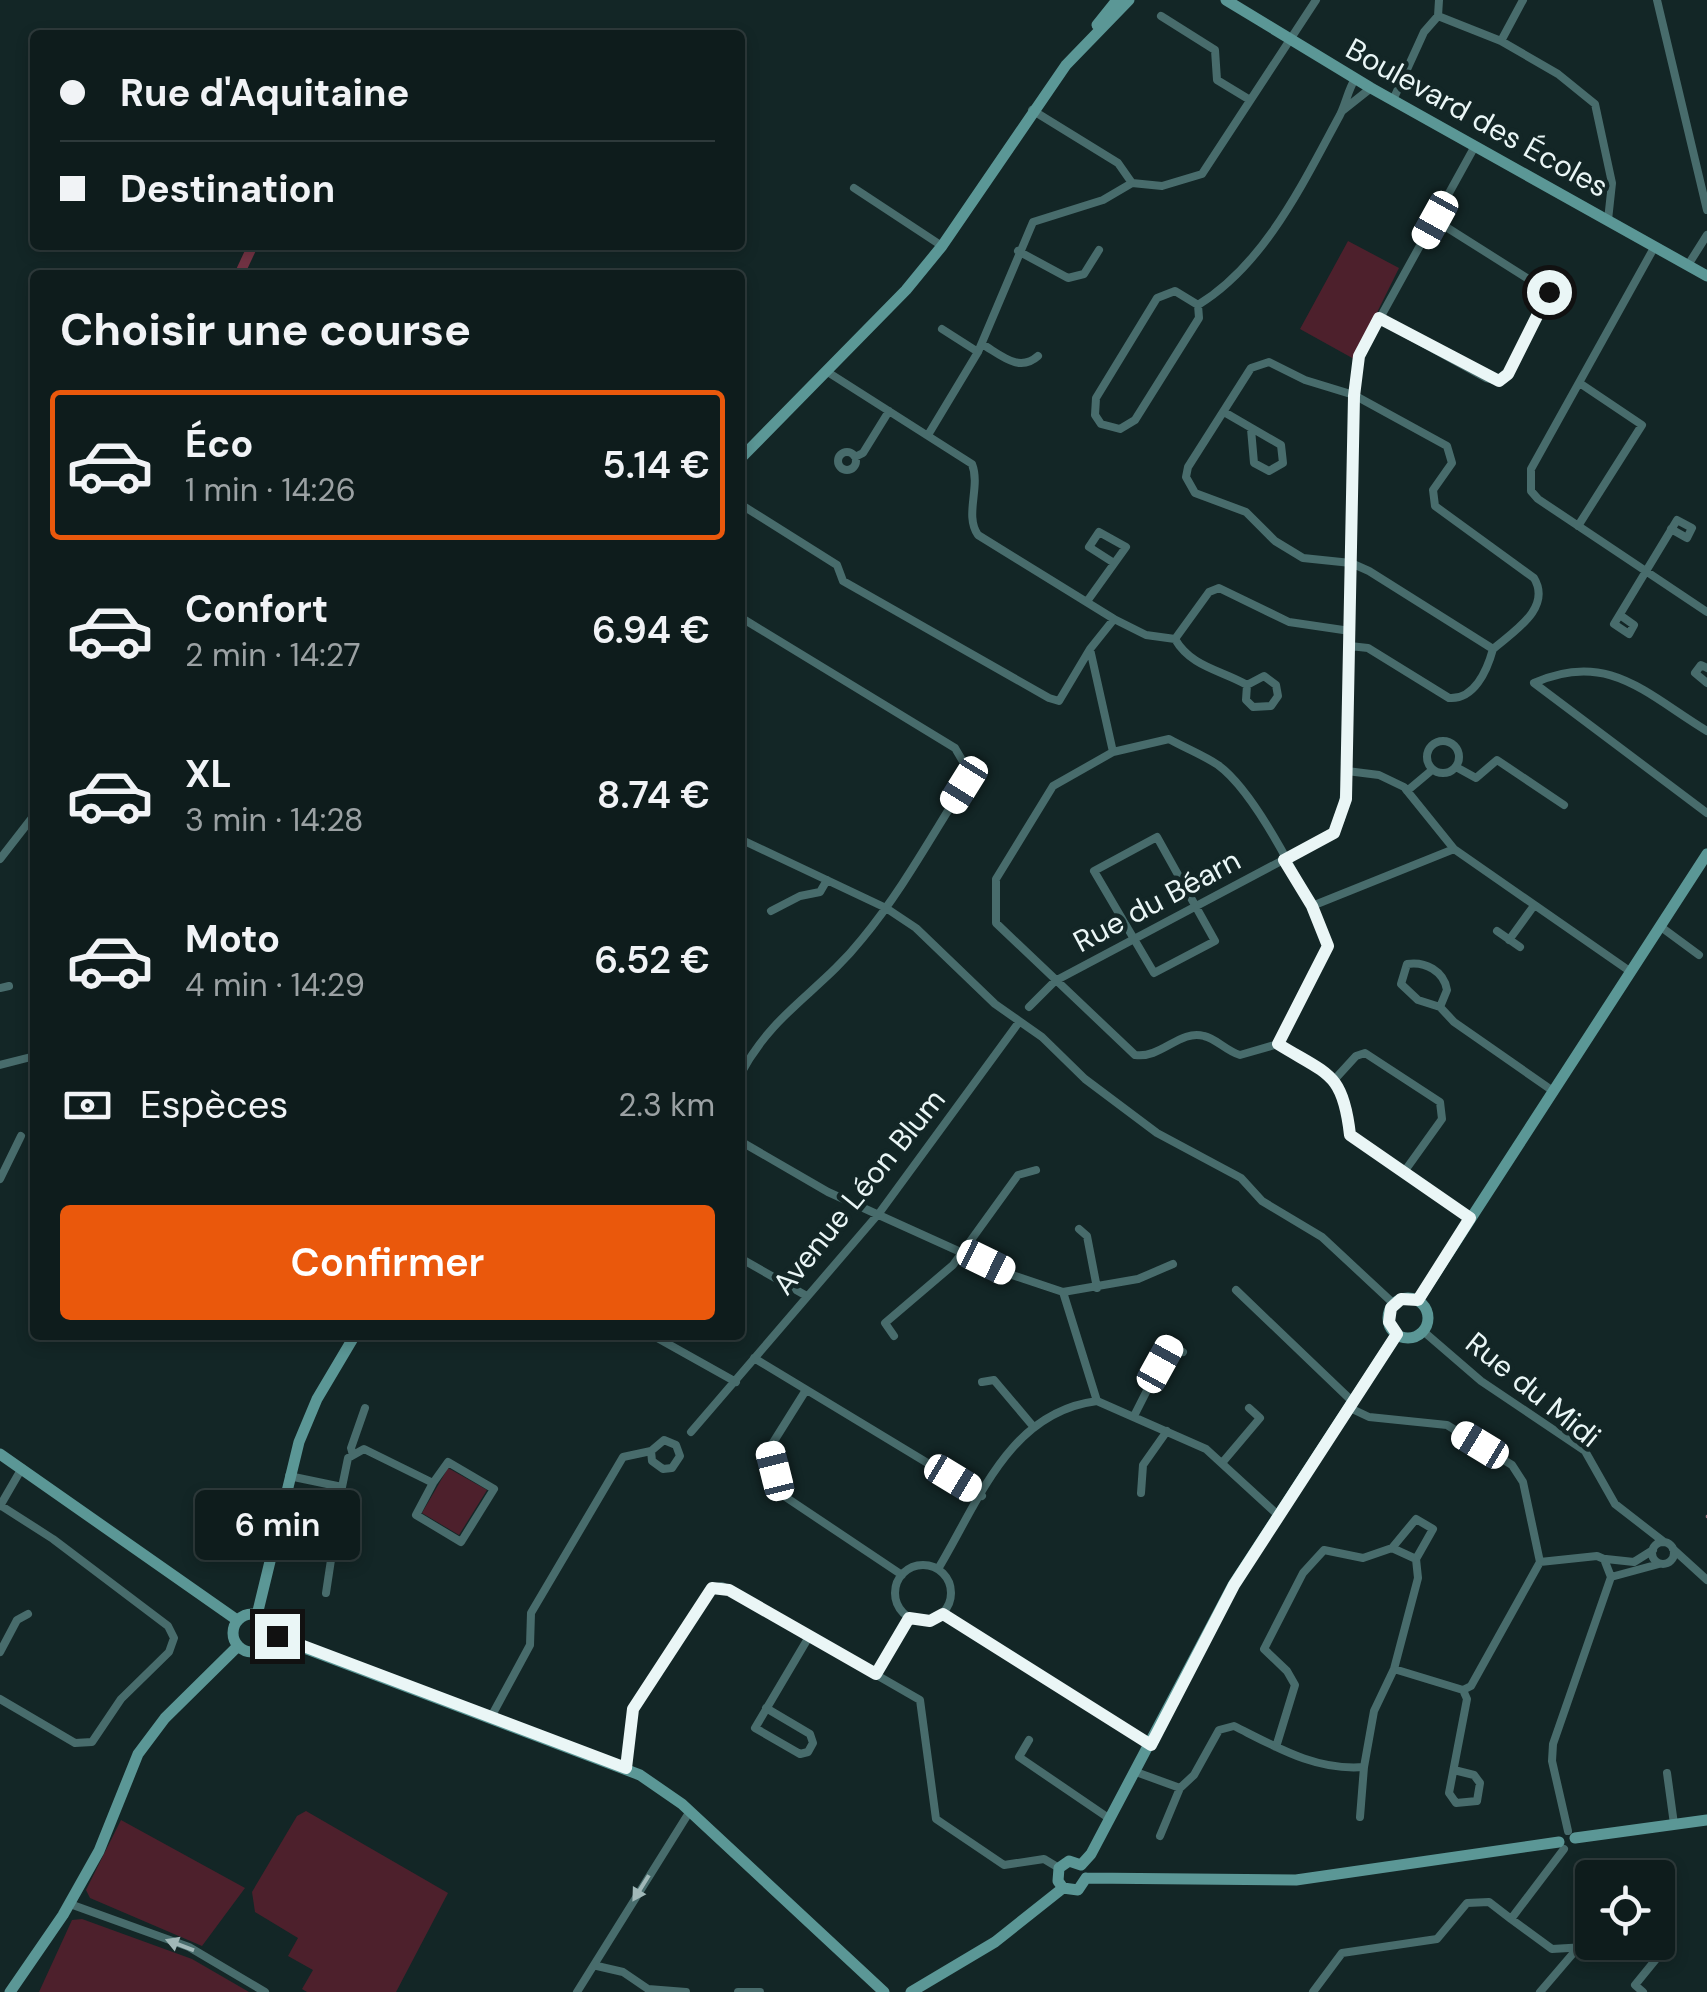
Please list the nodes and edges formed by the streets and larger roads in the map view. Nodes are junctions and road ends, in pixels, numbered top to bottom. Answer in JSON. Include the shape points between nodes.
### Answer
{"nodes":[{"id":1,"x":1117,"y":0,"type":"edge"},
{"id":2,"x":1129,"y":0,"type":"edge"},
{"id":3,"x":1226,"y":0,"type":"edge"},
{"id":4,"x":1316,"y":0,"type":"edge"},
{"id":5,"x":1439,"y":0,"type":"edge"},
{"id":6,"x":1524,"y":0,"type":"edge"},
{"id":7,"x":1658,"y":0,"type":"edge"},
{"id":8,"x":1161,"y":16,"type":"dead end"},
{"id":9,"x":1438,"y":16,"type":"junction"},
{"id":10,"x":1288,"y":40,"type":"junction"},
{"id":11,"x":1501,"y":41,"type":"junction"},
{"id":12,"x":1087,"y":42,"type":"junction"},
{"id":13,"x":1355,"y":79,"type":"junction"},
{"id":14,"x":1371,"y":88,"type":"junction"},
{"id":15,"x":1250,"y":100,"type":"junction"},
{"id":16,"x":1392,"y":100,"type":"junction"},
{"id":17,"x":1032,"y":110,"type":"junction"},
{"id":18,"x":1342,"y":110,"type":"junction"},
{"id":19,"x":1475,"y":146,"type":"junction"},
{"id":20,"x":1132,"y":183,"type":"junction"},
{"id":21,"x":854,"y":188,"type":"dead end"},
{"id":22,"x":1707,"y":210,"type":"edge"},
{"id":23,"x":1435,"y":220,"type":"junction"},
{"id":24,"x":1608,"y":220,"type":"junction"},
{"id":25,"x":1707,"y":235,"type":"edge"},
{"id":26,"x":942,"y":246,"type":"junction"},
{"id":27,"x":1656,"y":246,"type":"junction"},
{"id":28,"x":1099,"y":250,"type":"dead end"},
{"id":29,"x":1018,"y":251,"type":"junction"},
{"id":30,"x":1688,"y":265,"type":"junction"},
{"id":31,"x":1707,"y":276,"type":"edge"},
{"id":32,"x":1198,"y":305,"type":"junction"},
{"id":33,"x":1379,"y":318,"type":"junction"},
{"id":34,"x":942,"y":329,"type":"dead end"},
{"id":35,"x":980,"y":348,"type":"junction"},
{"id":36,"x":1038,"y":356,"type":"dead end"},
{"id":37,"x":826,"y":370,"type":"junction"},
{"id":38,"x":1581,"y":384,"type":"junction"},
{"id":39,"x":1354,"y":396,"type":"junction"},
{"id":40,"x":889,"y":411,"type":"junction"},
{"id":41,"x":1224,"y":412,"type":"junction"},
{"id":42,"x":1251,"y":429,"type":"junction"},
{"id":43,"x":928,"y":435,"type":"junction"},
{"id":44,"x":745,"y":454,"type":"edge"},
{"id":45,"x":855,"y":457,"type":"dead end"},
{"id":46,"x":745,"y":507,"type":"edge"},
{"id":47,"x":1578,"y":526,"type":"junction"},
{"id":48,"x":1671,"y":529,"type":"dead end"},
{"id":49,"x":1114,"y":563,"type":"junction"},
{"id":50,"x":1351,"y":563,"type":"junction"},
{"id":51,"x":1644,"y":574,"type":"junction"},
{"id":52,"x":1088,"y":600,"type":"junction"},
{"id":53,"x":1707,"y":612,"type":"edge"},
{"id":54,"x":1620,"y":616,"type":"dead end"},
{"id":55,"x":745,"y":619,"type":"edge"},
{"id":56,"x":1114,"y":619,"type":"junction"},
{"id":57,"x":1350,"y":631,"type":"junction"},
{"id":58,"x":1175,"y":639,"type":"junction"},
{"id":59,"x":1350,"y":646,"type":"junction"},
{"id":60,"x":1090,"y":649,"type":"junction"},
{"id":61,"x":1494,"y":649,"type":"junction"},
{"id":62,"x":1707,"y":668,"type":"edge"},
{"id":63,"x":1707,"y":683,"type":"edge"},
{"id":64,"x":1246,"y":685,"type":"junction"},
{"id":65,"x":1707,"y":731,"type":"edge"},
{"id":66,"x":1114,"y":752,"type":"junction"},
{"id":67,"x":1456,"y":767,"type":"junction"},
{"id":68,"x":1432,"y":770,"type":"junction"},
{"id":69,"x":1347,"y":771,"type":"junction"},
{"id":70,"x":1408,"y":791,"type":"junction"},
{"id":71,"x":1564,"y":805,"type":"dead end"},
{"id":72,"x":1707,"y":813,"type":"edge"},
{"id":73,"x":30,"y":820,"type":"edge"},
{"id":74,"x":745,"y":842,"type":"edge"},
{"id":75,"x":1454,"y":849,"type":"junction"},
{"id":76,"x":0,"y":859,"type":"edge"},
{"id":77,"x":1284,"y":860,"type":"junction"},
{"id":78,"x":1705,"y":861,"type":"edge"},
{"id":79,"x":828,"y":880,"type":"junction"},
{"id":80,"x":1193,"y":905,"type":"junction"},
{"id":81,"x":1312,"y":906,"type":"junction"},
{"id":82,"x":1533,"y":906,"type":"junction"},
{"id":83,"x":886,"y":908,"type":"junction"},
{"id":84,"x":770,"y":911,"type":"dead end"},
{"id":85,"x":1661,"y":927,"type":"junction"},
{"id":86,"x":1497,"y":931,"type":"dead end"},
{"id":87,"x":1130,"y":938,"type":"junction"},
{"id":88,"x":1509,"y":940,"type":"junction"},
{"id":89,"x":1520,"y":947,"type":"dead end"},
{"id":90,"x":1699,"y":954,"type":"dead end"},
{"id":91,"x":1631,"y":972,"type":"junction"},
{"id":92,"x":1055,"y":981,"type":"junction"},
{"id":93,"x":1028,"y":1007,"type":"dead end"},
{"id":94,"x":1440,"y":1007,"type":"junction"},
{"id":95,"x":1019,"y":1022,"type":"junction"},
{"id":96,"x":1278,"y":1044,"type":"junction"},
{"id":97,"x":30,"y":1057,"type":"edge"},
{"id":98,"x":0,"y":1064,"type":"edge"},
{"id":99,"x":745,"y":1066,"type":"edge"},
{"id":100,"x":1335,"y":1079,"type":"junction"},
{"id":101,"x":1553,"y":1090,"type":"junction"},
{"id":102,"x":21,"y":1136,"type":"dead end"},
{"id":103,"x":745,"y":1144,"type":"edge"},
{"id":104,"x":1036,"y":1170,"type":"dead end"},
{"id":105,"x":1404,"y":1172,"type":"junction"},
{"id":106,"x":0,"y":1179,"type":"edge"},
{"id":107,"x":880,"y":1212,"type":"junction"},
{"id":108,"x":1470,"y":1218,"type":"junction"},
{"id":109,"x":1080,"y":1229,"type":"dead end"},
{"id":110,"x":962,"y":1250,"type":"junction"},
{"id":111,"x":745,"y":1261,"type":"edge"},
{"id":112,"x":1173,"y":1264,"type":"dead end"},
{"id":113,"x":1098,"y":1288,"type":"junction"},
{"id":114,"x":1236,"y":1290,"type":"dead end"},
{"id":115,"x":1063,"y":1292,"type":"junction"},
{"id":116,"x":805,"y":1295,"type":"junction"},
{"id":117,"x":1418,"y":1300,"type":"junction"},
{"id":118,"x":1394,"y":1304,"type":"junction"},
{"id":119,"x":1423,"y":1331,"type":"junction"},
{"id":120,"x":1397,"y":1334,"type":"junction"},
{"id":121,"x":894,"y":1336,"type":"dead end"},
{"id":122,"x":352,"y":1340,"type":"edge"},
{"id":123,"x":661,"y":1340,"type":"edge"},
{"id":124,"x":1183,"y":1352,"type":"dead end"},
{"id":125,"x":754,"y":1358,"type":"junction"},
{"id":126,"x":736,"y":1382,"type":"junction"},
{"id":127,"x":982,"y":1382,"type":"dead end"},
{"id":128,"x":806,"y":1390,"type":"junction"},
{"id":129,"x":1097,"y":1401,"type":"junction"},
{"id":130,"x":1351,"y":1405,"type":"junction"},
{"id":131,"x":365,"y":1408,"type":"dead end"},
{"id":132,"x":1249,"y":1408,"type":"dead end"},
{"id":133,"x":1134,"y":1416,"type":"junction"},
{"id":134,"x":1032,"y":1426,"type":"junction"},
{"id":135,"x":690,"y":1432,"type":"dead end"},
{"id":136,"x":1167,"y":1432,"type":"junction"},
{"id":137,"x":651,"y":1451,"type":"dead end"},
{"id":138,"x":0,"y":1454,"type":"edge"},
{"id":139,"x":353,"y":1456,"type":"junction"},
{"id":140,"x":1222,"y":1463,"type":"junction"},
{"id":141,"x":22,"y":1468,"type":"junction"},
{"id":142,"x":288,"y":1476,"type":"junction"},
{"id":143,"x":433,"y":1483,"type":"junction"},
{"id":144,"x":342,"y":1487,"type":"junction"},
{"id":145,"x":1141,"y":1493,"type":"dead end"},
{"id":146,"x":982,"y":1496,"type":"junction"},
{"id":147,"x":0,"y":1506,"type":"edge"},
{"id":148,"x":1278,"y":1516,"type":"junction"},
{"id":149,"x":1648,"y":1534,"type":"junction"},
{"id":150,"x":1664,"y":1542,"type":"junction"},
{"id":151,"x":1392,"y":1548,"type":"junction"},
{"id":152,"x":1673,"y":1549,"type":"junction"},
{"id":153,"x":1653,"y":1550,"type":"junction"},
{"id":154,"x":1416,"y":1559,"type":"junction"},
{"id":155,"x":1604,"y":1559,"type":"junction"},
{"id":156,"x":1540,"y":1562,"type":"junction"},
{"id":157,"x":1666,"y":1562,"type":"junction"},
{"id":158,"x":1686,"y":1564,"type":"junction"},
{"id":159,"x":938,"y":1569,"type":"junction"},
{"id":160,"x":902,"y":1574,"type":"junction"},
{"id":161,"x":1611,"y":1577,"type":"junction"},
{"id":162,"x":1707,"y":1580,"type":"edge"},
{"id":163,"x":326,"y":1593,"type":"dead end"},
{"id":164,"x":28,"y":1614,"type":"dead end"},
{"id":165,"x":943,"y":1614,"type":"junction"},
{"id":166,"x":257,"y":1615,"type":"junction"},
{"id":167,"x":909,"y":1618,"type":"junction"},
{"id":168,"x":235,"y":1625,"type":"junction"},
{"id":169,"x":810,"y":1636,"type":"junction"},
{"id":170,"x":268,"y":1639,"type":"junction"},
{"id":171,"x":238,"y":1646,"type":"junction"},
{"id":172,"x":0,"y":1652,"type":"edge"},
{"id":173,"x":1394,"y":1668,"type":"junction"},
{"id":174,"x":876,"y":1674,"type":"junction"},
{"id":175,"x":1464,"y":1690,"type":"junction"},
{"id":176,"x":0,"y":1699,"type":"edge"},
{"id":177,"x":766,"y":1708,"type":"junction"},
{"id":178,"x":491,"y":1718,"type":"junction"},
{"id":179,"x":1029,"y":1740,"type":"dead end"},
{"id":180,"x":1151,"y":1745,"type":"junction"},
{"id":181,"x":1276,"y":1747,"type":"junction"},
{"id":182,"x":1364,"y":1767,"type":"junction"},
{"id":183,"x":626,"y":1768,"type":"junction"},
{"id":184,"x":1454,"y":1770,"type":"junction"},
{"id":185,"x":1136,"y":1772,"type":"junction"},
{"id":186,"x":1667,"y":1773,"type":"dead end"},
{"id":187,"x":1180,"y":1788,"type":"junction"},
{"id":188,"x":690,"y":1812,"type":"junction"},
{"id":189,"x":1360,"y":1816,"type":"dead end"},
{"id":190,"x":1110,"y":1819,"type":"junction"},
{"id":191,"x":1707,"y":1820,"type":"edge"},
{"id":192,"x":1674,"y":1824,"type":"junction"},
{"id":193,"x":1571,"y":1834,"type":"junction"},
{"id":194,"x":1160,"y":1836,"type":"dead end"},
{"id":195,"x":1561,"y":1846,"type":"junction"},
{"id":196,"x":1081,"y":1865,"type":"junction"},
{"id":197,"x":1059,"y":1868,"type":"junction"},
{"id":198,"x":1086,"y":1878,"type":"junction"},
{"id":199,"x":1063,"y":1888,"type":"junction"},
{"id":200,"x":70,"y":1904,"type":"junction"},
{"id":201,"x":1511,"y":1919,"type":"junction"},
{"id":202,"x":1575,"y":1949,"type":"edge"},
{"id":203,"x":1575,"y":1950,"type":"edge"},
{"id":204,"x":1655,"y":1960,"type":"edge"},
{"id":205,"x":597,"y":1966,"type":"junction"},
{"id":206,"x":10,"y":1992,"type":"edge"},
{"id":207,"x":265,"y":1992,"type":"edge"},
{"id":208,"x":577,"y":1992,"type":"edge"},
{"id":209,"x":686,"y":1992,"type":"edge"},
{"id":210,"x":738,"y":1992,"type":"edge"},
{"id":211,"x":760,"y":1992,"type":"edge"},
{"id":212,"x":884,"y":1992,"type":"edge"},
{"id":213,"x":911,"y":1992,"type":"edge"},
{"id":214,"x":1313,"y":1992,"type":"edge"},
{"id":215,"x":1540,"y":1992,"type":"edge"},
{"id":216,"x":1642,"y":1992,"type":"edge"}],
"edges":[{"from":1,"to":12,"type":"street"},
{"from":2,"to":12,"type":"street"},
{"from":3,"to":10,"type":"street","name":"Boulevard des Écoles"},
{"from":4,"to":10,"type":"street"},
{"from":5,"to":9,"type":"street"},
{"from":6,"to":11,"type":"street"},
{"from":7,"to":22,"type":"street"},
{"from":8,"to":15,"type":"street","via":[[1215,50],[1217,80]]},
{"from":9,"to":11,"type":"street"},
{"from":9,"to":16,"type":"street"},
{"from":10,"to":13,"type":"street","name":"Boulevard des Écoles"},
{"from":10,"to":15,"type":"street"},
{"from":11,"to":24,"type":"street","via":[[1595,104],[1612,183]]},
{"from":12,"to":17,"type":"street"},
{"from":13,"to":14,"type":"street","name":"Boulevard des Écoles"},
{"from":13,"to":18,"type":"street"},
{"from":14,"to":16,"type":"street","name":"Boulevard des Écoles"},
{"from":14,"to":18,"type":"street"},
{"from":15,"to":20,"type":"street","via":[[1202,174],[1162,186]]},
{"from":16,"to":19,"type":"street","name":"Boulevard des Écoles"},
{"from":17,"to":20,"type":"street","via":[[1118,163]]},
{"from":17,"to":26,"type":"street"},
{"from":18,"to":32,"type":"street","via":[[1255,257]]},
{"from":19,"to":23,"type":"street","name":"Rue du Béarn"},
{"from":19,"to":24,"type":"street","name":"Boulevard des Écoles"},
{"from":20,"to":29,"type":"street","via":[[1103,200],[1040,218]]},
{"from":21,"to":26,"type":"street"},
{"from":23,"to":33,"type":"street","name":"Rue du Béarn"},
{"from":23,"to":33,"type":"street","via":[[1549,292],[1508,374],[1499,381],[1486,378]]},
{"from":24,"to":27,"type":"street","name":"Boulevard des Écoles"},
{"from":25,"to":30,"type":"street"},
{"from":26,"to":37,"type":"street"},
{"from":27,"to":30,"type":"street","name":"Boulevard des Écoles"},
{"from":27,"to":38,"type":"street"},
{"from":28,"to":29,"type":"street","via":[[1084,274],[1068,278]]},
{"from":29,"to":35,"type":"street"},
{"from":30,"to":31,"type":"street","name":"Boulevard des Écoles"},
{"from":32,"to":32,"type":"street","via":[[1175,291],[1157,298],[1096,398],[1101,424],[1120,429],[1134,420],[1199,318]]},
{"from":33,"to":39,"type":"street","name":"Rue du Béarn","via":[[1359,356]]},
{"from":34,"to":35,"type":"street"},
{"from":35,"to":36,"type":"street","via":[[1018,363]]},
{"from":35,"to":43,"type":"street"},
{"from":37,"to":40,"type":"street"},
{"from":37,"to":44,"type":"street"},
{"from":38,"to":47,"type":"street","via":[[1529,481],[1538,499]]},
{"from":38,"to":47,"type":"street","via":[[1642,425]]},
{"from":39,"to":41,"type":"street","via":[[1269,362],[1251,368]]},
{"from":39,"to":50,"type":"street","name":"Rue du Béarn"},
{"from":39,"to":61,"type":"street","via":[[1447,446],[1452,464],[1433,490],[1435,506],[1534,578],[1539,601]]},
{"from":40,"to":43,"type":"street"},
{"from":40,"to":45,"type":"street"},
{"from":41,"to":42,"type":"street"},
{"from":41,"to":50,"type":"street","via":[[1188,467],[1189,486],[1246,512],[1286,550]]},
{"from":42,"to":42,"type":"street","via":[[1254,462],[1278,469],[1281,445]]},
{"from":43,"to":52,"type":"street","via":[[975,470],[972,527],[978,535]]},
{"from":46,"to":60,"type":"street","via":[[837,565],[843,581],[1048,698],[1059,701]]},
{"from":47,"to":51,"type":"street"},
{"from":48,"to":51,"type":"street"},
{"from":49,"to":49,"type":"street","via":[[1126,547],[1099,532],[1090,547]]},
{"from":49,"to":52,"type":"street"},
{"from":50,"to":57,"type":"street","name":"Rue du Béarn"},
{"from":50,"to":61,"type":"street"},
{"from":51,"to":53,"type":"street"},
{"from":51,"to":54,"type":"street"},
{"from":52,"to":56,"type":"street"},
{"from":55,"to":83,"type":"street","via":[[955,748],[965,765],[964,785]]},
{"from":56,"to":58,"type":"street","via":[[1146,635]]},
{"from":56,"to":60,"type":"street"},
{"from":57,"to":58,"type":"street","via":[[1289,622],[1219,588]]},
{"from":57,"to":59,"type":"street","name":"Rue du Béarn"},
{"from":58,"to":64,"type":"street","via":[[1211,671]]},
{"from":59,"to":61,"type":"street","via":[[1368,648],[1460,699],[1469,695]]},
{"from":59,"to":69,"type":"street","name":"Rue du Béarn"},
{"from":60,"to":66,"type":"street"},
{"from":62,"to":63,"type":"street","via":[[1695,674]]},
{"from":64,"to":64,"type":"street","via":[[1253,707],[1271,706],[1278,696],[1264,676]]},
{"from":65,"to":72,"type":"street","via":[[1611,672],[1534,683]]},
{"from":66,"to":77,"type":"street","via":[[1169,740],[1220,766],[1255,807]]},
{"from":66,"to":92,"type":"street","via":[[1053,786],[996,879],[996,922]]},
{"from":67,"to":68,"type":"street","via":[[1447,774]]},
{"from":67,"to":68,"type":"street","via":[[1458,751],[1443,741],[1428,750]]},
{"from":67,"to":71,"type":"street","via":[[1476,778],[1497,760]]},
{"from":68,"to":70,"type":"street"},
{"from":69,"to":70,"type":"street","via":[[1379,774]]},
{"from":69,"to":77,"type":"street","name":"Rue du Béarn","via":[[1334,833]]},
{"from":70,"to":75,"type":"street"},
{"from":73,"to":76,"type":"street"},
{"from":74,"to":79,"type":"street"},
{"from":75,"to":81,"type":"street"},
{"from":75,"to":82,"type":"street"},
{"from":77,"to":80,"type":"street","name":"Rue du Béarn"},
{"from":77,"to":81,"type":"street"},
{"from":78,"to":85,"type":"street"},
{"from":79,"to":83,"type":"street"},
{"from":79,"to":84,"type":"street","via":[[820,892]]},
{"from":80,"to":87,"type":"street","name":"Rue du Béarn"},
{"from":80,"to":87,"type":"street","via":[[1215,940],[1154,973]]},
{"from":80,"to":87,"type":"street","via":[[1157,837],[1094,871]]},
{"from":81,"to":96,"type":"street","via":[[1328,946]]},
{"from":82,"to":88,"type":"street"},
{"from":82,"to":91,"type":"street"},
{"from":83,"to":95,"type":"street"},
{"from":83,"to":99,"type":"street","via":[[816,987],[781,1014]]},
{"from":85,"to":90,"type":"street"},
{"from":85,"to":91,"type":"street"},
{"from":86,"to":88,"type":"street"},
{"from":87,"to":92,"type":"street","name":"Rue du Béarn"},
{"from":88,"to":89,"type":"street"},
{"from":91,"to":101,"type":"street"},
{"from":92,"to":93,"type":"street","name":"Rue du Béarn"},
{"from":92,"to":96,"type":"street","via":[[1135,1054],[1150,1057],[1190,1036],[1205,1036],[1240,1055]]},
{"from":94,"to":94,"type":"street","via":[[1446,980],[1428,966],[1406,964],[1400,984],[1406,992]]},
{"from":94,"to":101,"type":"street"},
{"from":95,"to":107,"type":"street","name":"Avenue Léon Blum"},
{"from":95,"to":118,"type":"street","via":[[1157,1133],[1241,1178],[1262,1200],[1322,1237]]},
{"from":96,"to":100,"type":"street"},
{"from":97,"to":98,"type":"street"},
{"from":100,"to":105,"type":"street","via":[[1346,1097],[1350,1135]]},
{"from":100,"to":105,"type":"street","via":[[1365,1053],[1440,1102],[1442,1119]]},
{"from":101,"to":108,"type":"street"},
{"from":102,"to":106,"type":"street"},
{"from":103,"to":107,"type":"street","via":[[828,1192]]},
{"from":104,"to":110,"type":"street","via":[[1018,1175]]},
{"from":105,"to":108,"type":"street"},
{"from":107,"to":110,"type":"street"},
{"from":107,"to":116,"type":"street","name":"Avenue Léon Blum"},
{"from":108,"to":117,"type":"street"},
{"from":109,"to":113,"type":"street"},
{"from":110,"to":115,"type":"street"},
{"from":110,"to":121,"type":"street","via":[[886,1323]]},
{"from":111,"to":116,"type":"street"},
{"from":112,"to":113,"type":"street"},
{"from":113,"to":115,"type":"street"},
{"from":114,"to":130,"type":"street"},
{"from":115,"to":129,"type":"street"},
{"from":116,"to":125,"type":"street","name":"Avenue Léon Blum"},
{"from":117,"to":118,"type":"street"},
{"from":117,"to":119,"type":"street","via":[[1428,1314]]},
{"from":118,"to":120,"type":"street","via":[[1388,1317]]},
{"from":119,"to":120,"type":"street","via":[[1411,1338]]},
{"from":119,"to":149,"type":"street","name":"Rue du Midi","via":[[1481,1381],[1585,1452],[1615,1504]]},
{"from":120,"to":130,"type":"street"},
{"from":122,"to":142,"type":"street","via":[[312,1408]]},
{"from":123,"to":126,"type":"street"},
{"from":124,"to":133,"type":"street","via":[[1170,1345]]},
{"from":125,"to":126,"type":"street","name":"Avenue Léon Blum"},
{"from":125,"to":128,"type":"street"},
{"from":126,"to":135,"type":"street","name":"Avenue Léon Blum"},
{"from":127,"to":134,"type":"street","via":[[994,1380]]},
{"from":128,"to":146,"type":"street"},
{"from":128,"to":160,"type":"street","via":[[769,1448],[780,1494]]},
{"from":129,"to":133,"type":"street"},
{"from":129,"to":134,"type":"street","via":[[1047,1413]]},
{"from":130,"to":148,"type":"street"},
{"from":130,"to":156,"type":"street","via":[[1369,1417],[1447,1425],[1512,1465]]},
{"from":131,"to":139,"type":"street"},
{"from":132,"to":140,"type":"street","via":[[1260,1418]]},
{"from":133,"to":136,"type":"street"},
{"from":134,"to":146,"type":"street"},
{"from":136,"to":140,"type":"street"},
{"from":136,"to":145,"type":"street","via":[[1143,1465]]},
{"from":137,"to":178,"type":"street","via":[[623,1457],[531,1612],[530,1644]]},
{"from":138,"to":141,"type":"street"},
{"from":139,"to":143,"type":"street","via":[[364,1449],[382,1454]]},
{"from":139,"to":144,"type":"street"},
{"from":140,"to":148,"type":"street"},
{"from":141,"to":147,"type":"street"},
{"from":141,"to":168,"type":"street"},
{"from":142,"to":144,"type":"street"},
{"from":142,"to":166,"type":"street"},
{"from":143,"to":143,"type":"street","via":[[448,1462],[494,1488],[461,1542],[416,1515]]},
{"from":144,"to":163,"type":"street"},
{"from":146,"to":159,"type":"street"},
{"from":147,"to":176,"type":"street","via":[[154,1615],[174,1638],[92,1742],[75,1743]]},
{"from":148,"to":180,"type":"street","via":[[1234,1585]]},
{"from":149,"to":150,"type":"street","name":"Rue du Midi"},
{"from":149,"to":153,"type":"street","name":"Rue du Midi"},
{"from":150,"to":152,"type":"street","name":"Rue du Midi"},
{"from":150,"to":153,"type":"street"},
{"from":151,"to":154,"type":"street"},
{"from":151,"to":154,"type":"street","via":[[1416,1519],[1433,1530]]},
{"from":151,"to":181,"type":"street","via":[[1363,1558],[1324,1550],[1304,1573],[1264,1649],[1294,1685]]},
{"from":152,"to":157,"type":"street"},
{"from":152,"to":158,"type":"street","name":"Rue du Midi"},
{"from":153,"to":155,"type":"street","via":[[1634,1562]]},
{"from":153,"to":157,"type":"street","name":"Rue du Midi","via":[[1654,1558]]},
{"from":154,"to":173,"type":"street","via":[[1418,1578]]},
{"from":155,"to":156,"type":"street"},
{"from":155,"to":161,"type":"street"},
{"from":156,"to":175,"type":"street"},
{"from":157,"to":158,"type":"street","name":"Rue du Midi"},
{"from":157,"to":161,"type":"street"},
{"from":158,"to":162,"type":"street","name":"Rue du Midi"},
{"from":159,"to":160,"type":"street","via":[[919,1566]]},
{"from":159,"to":165,"type":"street","via":[[952,1590]]},
{"from":160,"to":167,"type":"street","via":[[896,1600]]},
{"from":161,"to":193,"type":"street","via":[[1553,1744]]},
{"from":164,"to":172,"type":"street"},
{"from":165,"to":167,"type":"street","via":[[930,1621]]},
{"from":165,"to":180,"type":"street"},
{"from":166,"to":168,"type":"street"},
{"from":166,"to":170,"type":"street","via":[[268,1624]]},
{"from":167,"to":174,"type":"street"},
{"from":168,"to":171,"type":"street"},
{"from":169,"to":174,"type":"street"},
{"from":169,"to":177,"type":"street"},
{"from":169,"to":183,"type":"street","via":[[729,1590],[712,1588],[633,1709]]},
{"from":170,"to":171,"type":"street","via":[[255,1651]]},
{"from":170,"to":178,"type":"street"},
{"from":171,"to":200,"type":"street","via":[[138,1754]]},
{"from":173,"to":175,"type":"street"},
{"from":173,"to":182,"type":"street","via":[[1374,1710]]},
{"from":174,"to":197,"type":"street","via":[[920,1700],[936,1818],[1004,1865],[1044,1859]]},
{"from":175,"to":184,"type":"street"},
{"from":177,"to":177,"type":"street","via":[[810,1734],[808,1752],[800,1754],[755,1728]]},
{"from":178,"to":183,"type":"street"},
{"from":179,"to":190,"type":"street","via":[[1019,1758]]},
{"from":180,"to":185,"type":"street"},
{"from":181,"to":182,"type":"street","via":[[1342,1769]]},
{"from":181,"to":187,"type":"street","via":[[1234,1726],[1219,1730]]},
{"from":182,"to":189,"type":"street"},
{"from":183,"to":188,"type":"street"},
{"from":184,"to":184,"type":"street","via":[[1449,1793],[1456,1803],[1478,1801],[1474,1775]]},
{"from":185,"to":187,"type":"street"},
{"from":185,"to":190,"type":"street"},
{"from":186,"to":192,"type":"street"},
{"from":187,"to":194,"type":"street"},
{"from":188,"to":205,"type":"street","one_way":true},
{"from":188,"to":212,"type":"street"},
{"from":190,"to":196,"type":"street"},
{"from":191,"to":192,"type":"street"},
{"from":192,"to":193,"type":"street"},
{"from":193,"to":195,"type":"street"},
{"from":195,"to":198,"type":"street","via":[[1296,1880]]},
{"from":195,"to":201,"type":"street"},
{"from":196,"to":197,"type":"street"},
{"from":196,"to":198,"type":"street"},
{"from":197,"to":199,"type":"street"},
{"from":198,"to":199,"type":"street","via":[[1078,1890]]},
{"from":199,"to":213,"type":"street","via":[[995,1942]]},
{"from":200,"to":206,"type":"street"},
{"from":207,"to":200,"type":"street","one_way":true,"via":[[189,1948]]},
{"from":201,"to":202,"type":"street","via":[[1552,1949]]},
{"from":201,"to":214,"type":"street","via":[[1488,1902],[1467,1903],[1437,1940],[1342,1953]]},
{"from":203,"to":215,"type":"street"},
{"from":204,"to":216,"type":"street","via":[[1635,1985]]},
{"from":205,"to":208,"type":"street"},
{"from":205,"to":209,"type":"street","via":[[648,1989]]},
{"from":210,"to":211,"type":"street"}]}
